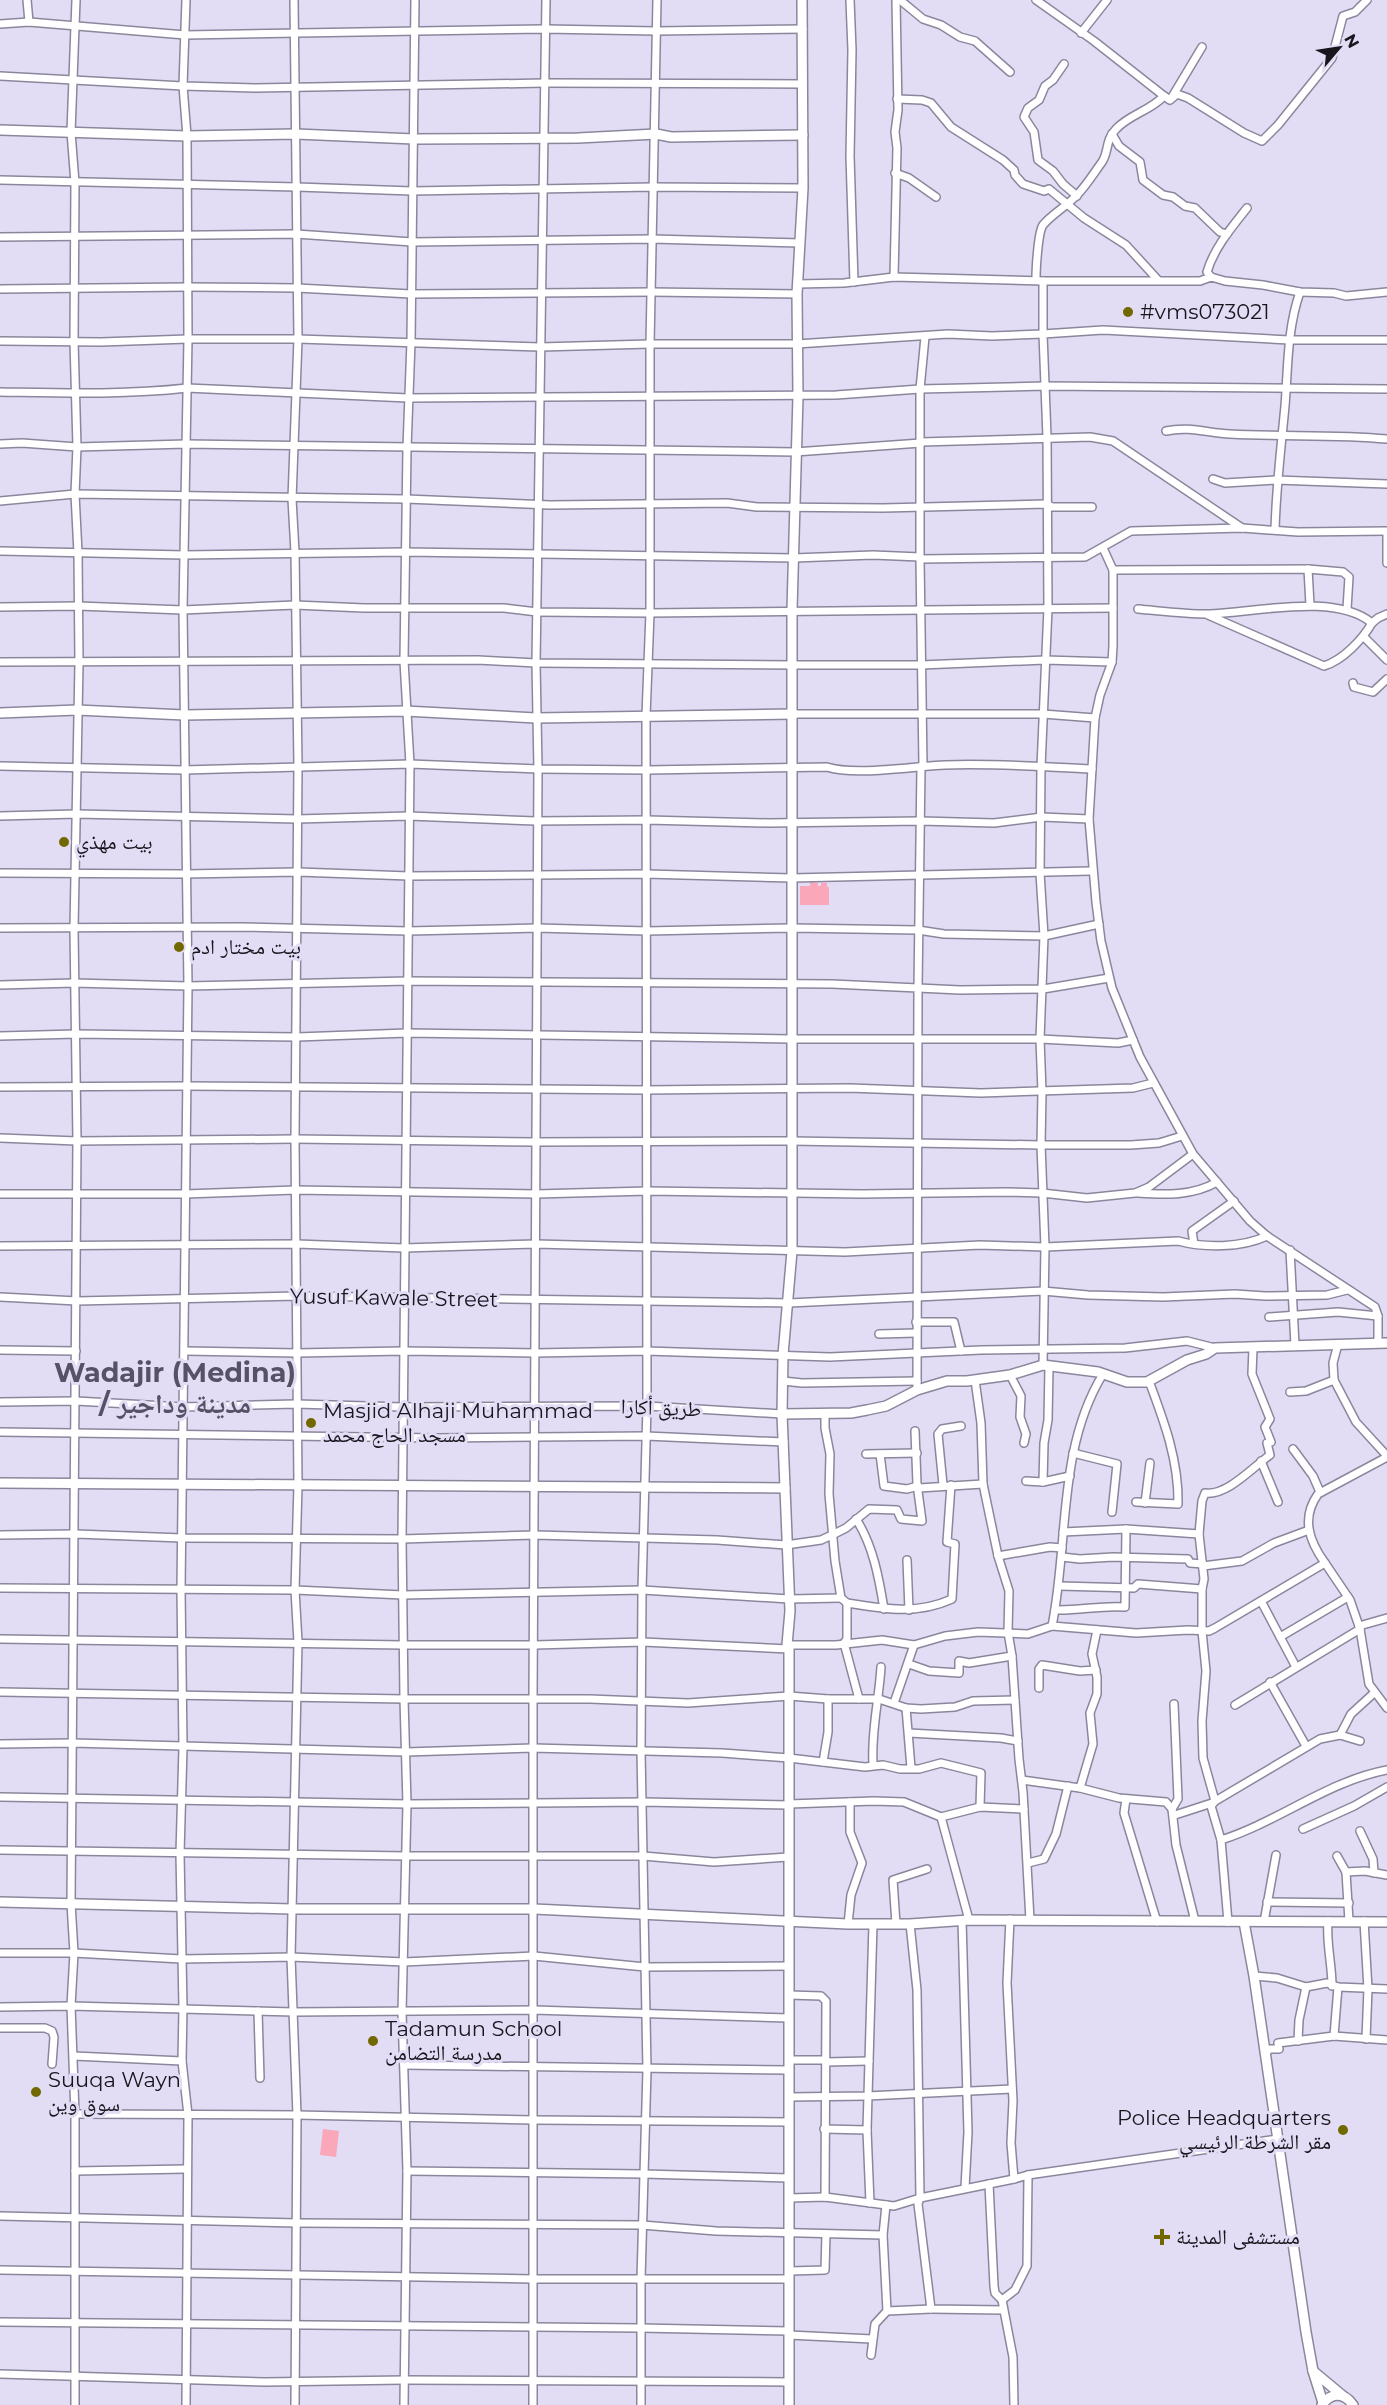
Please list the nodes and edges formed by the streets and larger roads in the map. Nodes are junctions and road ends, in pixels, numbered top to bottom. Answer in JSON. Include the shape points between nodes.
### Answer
{"nodes":[{"id":1,"x":27,"y":0,"type":"edge"},
{"id":2,"x":76,"y":0,"type":"edge"},
{"id":3,"x":186,"y":0,"type":"edge"},
{"id":4,"x":294,"y":0,"type":"edge"},
{"id":5,"x":415,"y":0,"type":"edge"},
{"id":6,"x":546,"y":0,"type":"edge"},
{"id":7,"x":657,"y":0,"type":"edge"},
{"id":8,"x":802,"y":0,"type":"edge"},
{"id":9,"x":850,"y":0,"type":"edge"},
{"id":10,"x":898,"y":0,"type":"edge"},
{"id":11,"x":1036,"y":0,"type":"edge"},
{"id":12,"x":1107,"y":0,"type":"edge"},
{"id":13,"x":1367,"y":0,"type":"edge"},
{"id":14,"x":29,"y":22,"type":"junction"},
{"id":15,"x":0,"y":24,"type":"edge"},
{"id":16,"x":74,"y":26,"type":"junction"},
{"id":17,"x":544,"y":29,"type":"junction"},
{"id":18,"x":802,"y":29,"type":"junction"},
{"id":19,"x":656,"y":31,"type":"junction"},
{"id":20,"x":293,"y":33,"type":"junction"},
{"id":21,"x":414,"y":33,"type":"junction"},
{"id":22,"x":1081,"y":33,"type":"junction"},
{"id":23,"x":185,"y":35,"type":"junction"},
{"id":24,"x":1202,"y":47,"type":"dead end"},
{"id":25,"x":1064,"y":64,"type":"dead end"},
{"id":26,"x":1011,"y":72,"type":"dead end"},
{"id":27,"x":0,"y":76,"type":"edge"},
{"id":28,"x":73,"y":79,"type":"junction"},
{"id":29,"x":545,"y":83,"type":"junction"},
{"id":30,"x":656,"y":84,"type":"junction"},
{"id":31,"x":802,"y":84,"type":"junction"},
{"id":32,"x":415,"y":85,"type":"junction"},
{"id":33,"x":183,"y":86,"type":"junction"},
{"id":34,"x":295,"y":88,"type":"junction"},
{"id":35,"x":1167,"y":98,"type":"junction"},
{"id":36,"x":897,"y":99,"type":"junction"},
{"id":37,"x":0,"y":130,"type":"edge"},
{"id":38,"x":71,"y":132,"type":"junction"},
{"id":39,"x":296,"y":134,"type":"junction"},
{"id":40,"x":656,"y":134,"type":"junction"},
{"id":41,"x":1112,"y":134,"type":"junction"},
{"id":42,"x":803,"y":135,"type":"junction"},
{"id":43,"x":187,"y":136,"type":"junction"},
{"id":44,"x":545,"y":137,"type":"junction"},
{"id":45,"x":414,"y":139,"type":"junction"},
{"id":46,"x":895,"y":173,"type":"junction"},
{"id":47,"x":0,"y":180,"type":"edge"},
{"id":48,"x":75,"y":183,"type":"junction"},
{"id":49,"x":186,"y":184,"type":"junction"},
{"id":50,"x":297,"y":187,"type":"junction"},
{"id":51,"x":653,"y":187,"type":"junction"},
{"id":52,"x":803,"y":188,"type":"junction"},
{"id":53,"x":544,"y":189,"type":"junction"},
{"id":54,"x":412,"y":191,"type":"junction"},
{"id":55,"x":936,"y":196,"type":"dead end"},
{"id":56,"x":1077,"y":196,"type":"junction"},
{"id":57,"x":1067,"y":203,"type":"junction"},
{"id":58,"x":1247,"y":208,"type":"dead end"},
{"id":59,"x":296,"y":234,"type":"junction"},
{"id":60,"x":1227,"y":234,"type":"junction"},
{"id":61,"x":73,"y":235,"type":"junction"},
{"id":62,"x":188,"y":235,"type":"junction"},
{"id":63,"x":0,"y":237,"type":"edge"},
{"id":64,"x":652,"y":239,"type":"junction"},
{"id":65,"x":544,"y":241,"type":"junction"},
{"id":66,"x":412,"y":242,"type":"junction"},
{"id":67,"x":800,"y":243,"type":"junction"},
{"id":68,"x":894,"y":277,"type":"junction"},
{"id":69,"x":1210,"y":277,"type":"junction"},
{"id":70,"x":1040,"y":280,"type":"junction"},
{"id":71,"x":1158,"y":280,"type":"junction"},
{"id":72,"x":854,"y":282,"type":"junction"},
{"id":73,"x":73,"y":287,"type":"junction"},
{"id":74,"x":188,"y":287,"type":"junction"},
{"id":75,"x":297,"y":288,"type":"junction"},
{"id":76,"x":0,"y":289,"type":"edge"},
{"id":77,"x":798,"y":289,"type":"junction"},
{"id":78,"x":1387,"y":291,"type":"edge"},
{"id":79,"x":651,"y":292,"type":"junction"},
{"id":80,"x":1300,"y":292,"type":"junction"},
{"id":81,"x":411,"y":294,"type":"junction"},
{"id":82,"x":543,"y":294,"type":"junction"},
{"id":83,"x":1043,"y":334,"type":"junction"},
{"id":84,"x":925,"y":337,"type":"junction"},
{"id":85,"x":188,"y":339,"type":"junction"},
{"id":86,"x":298,"y":339,"type":"junction"},
{"id":87,"x":0,"y":340,"type":"edge"},
{"id":88,"x":74,"y":340,"type":"junction"},
{"id":89,"x":1289,"y":340,"type":"junction"},
{"id":90,"x":1387,"y":340,"type":"edge"},
{"id":91,"x":411,"y":342,"type":"junction"},
{"id":92,"x":650,"y":344,"type":"junction"},
{"id":93,"x":797,"y":344,"type":"junction"},
{"id":94,"x":540,"y":347,"type":"junction"},
{"id":95,"x":1045,"y":386,"type":"junction"},
{"id":96,"x":187,"y":388,"type":"junction"},
{"id":97,"x":1286,"y":388,"type":"junction"},
{"id":98,"x":920,"y":389,"type":"junction"},
{"id":99,"x":1387,"y":389,"type":"edge"},
{"id":100,"x":0,"y":392,"type":"edge"},
{"id":101,"x":75,"y":393,"type":"junction"},
{"id":102,"x":296,"y":394,"type":"junction"},
{"id":103,"x":798,"y":396,"type":"junction"},
{"id":104,"x":539,"y":397,"type":"junction"},
{"id":105,"x":650,"y":397,"type":"junction"},
{"id":106,"x":408,"y":398,"type":"junction"},
{"id":107,"x":1166,"y":430,"type":"dead end"},
{"id":108,"x":1282,"y":435,"type":"junction"},
{"id":109,"x":1047,"y":438,"type":"junction"},
{"id":110,"x":1387,"y":439,"type":"edge"},
{"id":111,"x":921,"y":442,"type":"junction"},
{"id":112,"x":0,"y":444,"type":"edge"},
{"id":113,"x":186,"y":444,"type":"junction"},
{"id":114,"x":295,"y":446,"type":"junction"},
{"id":115,"x":77,"y":447,"type":"junction"},
{"id":116,"x":406,"y":448,"type":"junction"},
{"id":117,"x":538,"y":449,"type":"junction"},
{"id":118,"x":649,"y":450,"type":"junction"},
{"id":119,"x":795,"y":452,"type":"junction"},
{"id":120,"x":1213,"y":479,"type":"dead end"},
{"id":121,"x":1276,"y":480,"type":"junction"},
{"id":122,"x":1387,"y":484,"type":"edge"},
{"id":123,"x":75,"y":494,"type":"junction"},
{"id":124,"x":185,"y":496,"type":"junction"},
{"id":125,"x":292,"y":499,"type":"junction"},
{"id":126,"x":406,"y":500,"type":"junction"},
{"id":127,"x":0,"y":501,"type":"edge"},
{"id":128,"x":650,"y":502,"type":"junction"},
{"id":129,"x":538,"y":504,"type":"junction"},
{"id":130,"x":1046,"y":504,"type":"junction"},
{"id":131,"x":921,"y":506,"type":"junction"},
{"id":132,"x":795,"y":507,"type":"junction"},
{"id":133,"x":1092,"y":507,"type":"dead end"},
{"id":134,"x":1242,"y":528,"type":"junction"},
{"id":135,"x":1275,"y":530,"type":"junction"},
{"id":136,"x":1387,"y":532,"type":"edge"},
{"id":137,"x":1103,"y":548,"type":"junction"},
{"id":138,"x":0,"y":551,"type":"edge"},
{"id":139,"x":295,"y":552,"type":"junction"},
{"id":140,"x":405,"y":552,"type":"junction"},
{"id":141,"x":78,"y":553,"type":"junction"},
{"id":142,"x":538,"y":554,"type":"junction"},
{"id":143,"x":184,"y":555,"type":"junction"},
{"id":144,"x":649,"y":555,"type":"junction"},
{"id":145,"x":794,"y":558,"type":"junction"},
{"id":146,"x":920,"y":558,"type":"junction"},
{"id":147,"x":1046,"y":558,"type":"junction"},
{"id":148,"x":1387,"y":563,"type":"edge"},
{"id":149,"x":1308,"y":569,"type":"junction"},
{"id":150,"x":1113,"y":570,"type":"junction"},
{"id":151,"x":295,"y":605,"type":"junction"},
{"id":152,"x":1310,"y":605,"type":"junction"},
{"id":153,"x":78,"y":606,"type":"junction"},
{"id":154,"x":0,"y":607,"type":"edge"},
{"id":155,"x":406,"y":607,"type":"junction"},
{"id":156,"x":1048,"y":608,"type":"junction"},
{"id":157,"x":1113,"y":608,"type":"junction"},
{"id":158,"x":1138,"y":609,"type":"dead end"},
{"id":159,"x":1347,"y":609,"type":"junction"},
{"id":160,"x":183,"y":610,"type":"junction"},
{"id":161,"x":792,"y":610,"type":"junction"},
{"id":162,"x":922,"y":611,"type":"junction"},
{"id":163,"x":537,"y":612,"type":"junction"},
{"id":164,"x":650,"y":612,"type":"junction"},
{"id":165,"x":1206,"y":614,"type":"junction"},
{"id":166,"x":1387,"y":614,"type":"edge"},
{"id":167,"x":1372,"y":623,"type":"junction"},
{"id":168,"x":1364,"y":637,"type":"junction"},
{"id":169,"x":295,"y":660,"type":"junction"},
{"id":170,"x":1045,"y":660,"type":"junction"},
{"id":171,"x":1387,"y":660,"type":"edge"},
{"id":172,"x":184,"y":661,"type":"junction"},
{"id":173,"x":404,"y":661,"type":"junction"},
{"id":174,"x":0,"y":662,"type":"edge"},
{"id":175,"x":1112,"y":662,"type":"junction"},
{"id":176,"x":79,"y":663,"type":"junction"},
{"id":177,"x":536,"y":663,"type":"junction"},
{"id":178,"x":647,"y":664,"type":"junction"},
{"id":179,"x":793,"y":665,"type":"junction"},
{"id":180,"x":921,"y":665,"type":"junction"},
{"id":181,"x":1387,"y":679,"type":"edge"},
{"id":182,"x":1353,"y":683,"type":"dead end"},
{"id":183,"x":77,"y":710,"type":"junction"},
{"id":184,"x":405,"y":711,"type":"junction"},
{"id":185,"x":0,"y":713,"type":"edge"},
{"id":186,"x":296,"y":713,"type":"junction"},
{"id":187,"x":794,"y":714,"type":"junction"},
{"id":188,"x":924,"y":714,"type":"junction"},
{"id":189,"x":1043,"y":714,"type":"junction"},
{"id":190,"x":184,"y":715,"type":"junction"},
{"id":191,"x":646,"y":716,"type":"junction"},
{"id":192,"x":536,"y":718,"type":"junction"},
{"id":193,"x":1095,"y":718,"type":"junction"},
{"id":194,"x":410,"y":764,"type":"junction"},
{"id":195,"x":0,"y":766,"type":"edge"},
{"id":196,"x":77,"y":766,"type":"junction"},
{"id":197,"x":298,"y":766,"type":"junction"},
{"id":198,"x":793,"y":766,"type":"junction"},
{"id":199,"x":922,"y":766,"type":"junction"},
{"id":200,"x":1041,"y":767,"type":"junction"},
{"id":201,"x":538,"y":769,"type":"junction"},
{"id":202,"x":1092,"y":769,"type":"junction"},
{"id":203,"x":184,"y":770,"type":"junction"},
{"id":204,"x":648,"y":770,"type":"junction"},
{"id":205,"x":77,"y":814,"type":"junction"},
{"id":206,"x":0,"y":816,"type":"edge"},
{"id":207,"x":409,"y":816,"type":"junction"},
{"id":208,"x":184,"y":817,"type":"junction"},
{"id":209,"x":1042,"y":817,"type":"junction"},
{"id":210,"x":297,"y":819,"type":"junction"},
{"id":211,"x":1089,"y":819,"type":"junction"},
{"id":212,"x":646,"y":820,"type":"junction"},
{"id":213,"x":536,"y":821,"type":"junction"},
{"id":214,"x":921,"y":821,"type":"junction"},
{"id":215,"x":791,"y":822,"type":"junction"},
{"id":216,"x":1091,"y":871,"type":"junction"},
{"id":217,"x":75,"y":872,"type":"junction"},
{"id":218,"x":298,"y":872,"type":"junction"},
{"id":219,"x":0,"y":873,"type":"edge"},
{"id":220,"x":1040,"y":873,"type":"junction"},
{"id":221,"x":185,"y":874,"type":"junction"},
{"id":222,"x":646,"y":874,"type":"junction"},
{"id":223,"x":409,"y":876,"type":"junction"},
{"id":224,"x":537,"y":876,"type":"junction"},
{"id":225,"x":920,"y":876,"type":"junction"},
{"id":226,"x":792,"y":878,"type":"junction"},
{"id":227,"x":1099,"y":924,"type":"junction"},
{"id":228,"x":0,"y":928,"type":"edge"},
{"id":229,"x":188,"y":928,"type":"junction"},
{"id":230,"x":537,"y":928,"type":"junction"},
{"id":231,"x":792,"y":928,"type":"junction"},
{"id":232,"x":74,"y":929,"type":"junction"},
{"id":233,"x":297,"y":930,"type":"junction"},
{"id":234,"x":918,"y":930,"type":"junction"},
{"id":235,"x":408,"y":931,"type":"junction"},
{"id":236,"x":646,"y":931,"type":"junction"},
{"id":237,"x":1044,"y":936,"type":"junction"},
{"id":238,"x":1109,"y":978,"type":"junction"},
{"id":239,"x":408,"y":981,"type":"junction"},
{"id":240,"x":295,"y":982,"type":"junction"},
{"id":241,"x":645,"y":982,"type":"junction"},
{"id":242,"x":74,"y":983,"type":"junction"},
{"id":243,"x":537,"y":983,"type":"junction"},
{"id":244,"x":791,"y":984,"type":"junction"},
{"id":245,"x":0,"y":985,"type":"edge"},
{"id":246,"x":188,"y":986,"type":"junction"},
{"id":247,"x":918,"y":988,"type":"junction"},
{"id":248,"x":1043,"y":989,"type":"junction"},
{"id":249,"x":407,"y":1033,"type":"junction"},
{"id":250,"x":77,"y":1034,"type":"junction"},
{"id":251,"x":187,"y":1034,"type":"junction"},
{"id":252,"x":536,"y":1035,"type":"junction"},
{"id":253,"x":0,"y":1036,"type":"edge"},
{"id":254,"x":646,"y":1036,"type":"junction"},
{"id":255,"x":297,"y":1037,"type":"junction"},
{"id":256,"x":790,"y":1039,"type":"junction"},
{"id":257,"x":917,"y":1039,"type":"junction"},
{"id":258,"x":1040,"y":1039,"type":"junction"},
{"id":259,"x":1133,"y":1040,"type":"junction"},
{"id":260,"x":1153,"y":1083,"type":"junction"},
{"id":261,"x":186,"y":1086,"type":"junction"},
{"id":262,"x":0,"y":1087,"type":"edge"},
{"id":263,"x":296,"y":1087,"type":"junction"},
{"id":264,"x":76,"y":1088,"type":"junction"},
{"id":265,"x":406,"y":1088,"type":"junction"},
{"id":266,"x":536,"y":1088,"type":"junction"},
{"id":267,"x":790,"y":1089,"type":"junction"},
{"id":268,"x":646,"y":1090,"type":"junction"},
{"id":269,"x":919,"y":1090,"type":"junction"},
{"id":270,"x":1042,"y":1092,"type":"junction"},
{"id":271,"x":1182,"y":1136,"type":"junction"},
{"id":272,"x":0,"y":1138,"type":"edge"},
{"id":273,"x":295,"y":1138,"type":"junction"},
{"id":274,"x":406,"y":1139,"type":"junction"},
{"id":275,"x":791,"y":1140,"type":"junction"},
{"id":276,"x":77,"y":1141,"type":"junction"},
{"id":277,"x":187,"y":1141,"type":"junction"},
{"id":278,"x":647,"y":1141,"type":"junction"},
{"id":279,"x":536,"y":1142,"type":"junction"},
{"id":280,"x":916,"y":1143,"type":"junction"},
{"id":281,"x":1041,"y":1145,"type":"junction"},
{"id":282,"x":1193,"y":1154,"type":"junction"},
{"id":283,"x":1217,"y":1182,"type":"junction"},
{"id":284,"x":295,"y":1190,"type":"junction"},
{"id":285,"x":648,"y":1191,"type":"junction"},
{"id":286,"x":406,"y":1192,"type":"junction"},
{"id":287,"x":791,"y":1193,"type":"junction"},
{"id":288,"x":916,"y":1193,"type":"junction"},
{"id":289,"x":1042,"y":1193,"type":"junction"},
{"id":290,"x":1135,"y":1193,"type":"junction"},
{"id":291,"x":0,"y":1194,"type":"edge"},
{"id":292,"x":185,"y":1194,"type":"junction"},
{"id":293,"x":536,"y":1194,"type":"junction"},
{"id":294,"x":77,"y":1195,"type":"junction"},
{"id":295,"x":1234,"y":1202,"type":"junction"},
{"id":296,"x":1267,"y":1236,"type":"junction"},
{"id":297,"x":297,"y":1244,"type":"junction"},
{"id":298,"x":536,"y":1244,"type":"junction"},
{"id":299,"x":1194,"y":1244,"type":"junction"},
{"id":300,"x":76,"y":1245,"type":"junction"},
{"id":301,"x":0,"y":1246,"type":"edge"},
{"id":302,"x":183,"y":1246,"type":"junction"},
{"id":303,"x":1045,"y":1247,"type":"junction"},
{"id":304,"x":404,"y":1248,"type":"junction"},
{"id":305,"x":647,"y":1248,"type":"junction"},
{"id":306,"x":917,"y":1249,"type":"junction"},
{"id":307,"x":1290,"y":1250,"type":"junction"},
{"id":308,"x":792,"y":1251,"type":"junction"},
{"id":309,"x":1347,"y":1290,"type":"junction"},
{"id":310,"x":1043,"y":1291,"type":"junction"},
{"id":311,"x":1292,"y":1295,"type":"junction"},
{"id":312,"x":297,"y":1296,"type":"junction"},
{"id":313,"x":0,"y":1297,"type":"edge"},
{"id":314,"x":918,"y":1298,"type":"junction"},
{"id":315,"x":183,"y":1299,"type":"junction"},
{"id":316,"x":404,"y":1299,"type":"junction"},
{"id":317,"x":77,"y":1300,"type":"junction"},
{"id":318,"x":536,"y":1300,"type":"junction"},
{"id":319,"x":646,"y":1300,"type":"junction"},
{"id":320,"x":789,"y":1303,"type":"junction"},
{"id":321,"x":1293,"y":1316,"type":"junction"},
{"id":322,"x":1378,"y":1316,"type":"junction"},
{"id":323,"x":1269,"y":1317,"type":"dead end"},
{"id":324,"x":916,"y":1322,"type":"junction"},
{"id":325,"x":879,"y":1334,"type":"dead end"},
{"id":326,"x":915,"y":1334,"type":"junction"},
{"id":327,"x":1382,"y":1343,"type":"edge"},
{"id":328,"x":1338,"y":1344,"type":"junction"},
{"id":329,"x":1295,"y":1345,"type":"junction"},
{"id":330,"x":1042,"y":1348,"type":"junction"},
{"id":331,"x":1215,"y":1348,"type":"junction"},
{"id":332,"x":1253,"y":1348,"type":"junction"},
{"id":333,"x":0,"y":1350,"type":"edge"},
{"id":334,"x":76,"y":1350,"type":"junction"},
{"id":335,"x":185,"y":1351,"type":"junction"},
{"id":336,"x":404,"y":1351,"type":"junction"},
{"id":337,"x":646,"y":1351,"type":"junction"},
{"id":338,"x":961,"y":1351,"type":"junction"},
{"id":339,"x":297,"y":1353,"type":"junction"},
{"id":340,"x":535,"y":1353,"type":"junction"},
{"id":341,"x":915,"y":1353,"type":"junction"},
{"id":342,"x":783,"y":1355,"type":"junction"},
{"id":343,"x":1046,"y":1366,"type":"junction"},
{"id":344,"x":1103,"y":1374,"type":"junction"},
{"id":345,"x":1010,"y":1375,"type":"junction"},
{"id":346,"x":975,"y":1380,"type":"junction"},
{"id":347,"x":1334,"y":1380,"type":"junction"},
{"id":348,"x":783,"y":1381,"type":"junction"},
{"id":349,"x":1149,"y":1381,"type":"junction"},
{"id":350,"x":917,"y":1385,"type":"junction"},
{"id":351,"x":1290,"y":1392,"type":"dead end"},
{"id":352,"x":76,"y":1401,"type":"junction"},
{"id":353,"x":0,"y":1402,"type":"edge"},
{"id":354,"x":296,"y":1404,"type":"junction"},
{"id":355,"x":536,"y":1405,"type":"junction"},
{"id":356,"x":647,"y":1406,"type":"junction"},
{"id":357,"x":183,"y":1407,"type":"junction"},
{"id":358,"x":403,"y":1407,"type":"junction"},
{"id":359,"x":825,"y":1413,"type":"junction"},
{"id":360,"x":782,"y":1414,"type":"junction"},
{"id":361,"x":961,"y":1426,"type":"dead end"},
{"id":362,"x":915,"y":1431,"type":"dead end"},
{"id":363,"x":0,"y":1432,"type":"edge"},
{"id":364,"x":75,"y":1432,"type":"junction"},
{"id":365,"x":183,"y":1434,"type":"junction"},
{"id":366,"x":297,"y":1436,"type":"junction"},
{"id":367,"x":646,"y":1436,"type":"junction"},
{"id":368,"x":535,"y":1437,"type":"junction"},
{"id":369,"x":403,"y":1438,"type":"junction"},
{"id":370,"x":784,"y":1442,"type":"junction"},
{"id":371,"x":1024,"y":1443,"type":"dead end"},
{"id":372,"x":1293,"y":1449,"type":"dead end"},
{"id":373,"x":917,"y":1453,"type":"junction"},
{"id":374,"x":1073,"y":1453,"type":"junction"},
{"id":375,"x":866,"y":1454,"type":"dead end"},
{"id":376,"x":880,"y":1454,"type":"junction"},
{"id":377,"x":1387,"y":1457,"type":"edge"},
{"id":378,"x":1262,"y":1461,"type":"junction"},
{"id":379,"x":1150,"y":1463,"type":"dead end"},
{"id":380,"x":1070,"y":1476,"type":"junction"},
{"id":381,"x":1026,"y":1481,"type":"dead end"},
{"id":382,"x":1043,"y":1482,"type":"junction"},
{"id":383,"x":0,"y":1483,"type":"edge"},
{"id":384,"x":76,"y":1483,"type":"junction"},
{"id":385,"x":183,"y":1484,"type":"junction"},
{"id":386,"x":983,"y":1484,"type":"junction"},
{"id":387,"x":298,"y":1485,"type":"junction"},
{"id":388,"x":403,"y":1485,"type":"junction"},
{"id":389,"x":947,"y":1485,"type":"junction"},
{"id":390,"x":535,"y":1486,"type":"junction"},
{"id":391,"x":918,"y":1486,"type":"junction"},
{"id":392,"x":646,"y":1487,"type":"junction"},
{"id":393,"x":785,"y":1488,"type":"junction"},
{"id":394,"x":1320,"y":1492,"type":"junction"},
{"id":395,"x":1136,"y":1502,"type":"dead end"},
{"id":396,"x":1278,"y":1502,"type":"dead end"},
{"id":397,"x":1145,"y":1503,"type":"junction"},
{"id":398,"x":1112,"y":1512,"type":"dead end"},
{"id":399,"x":856,"y":1519,"type":"junction"},
{"id":400,"x":1126,"y":1529,"type":"junction"},
{"id":401,"x":1309,"y":1530,"type":"junction"},
{"id":402,"x":1063,"y":1532,"type":"junction"},
{"id":403,"x":76,"y":1534,"type":"junction"},
{"id":404,"x":1199,"y":1534,"type":"junction"},
{"id":405,"x":0,"y":1535,"type":"edge"},
{"id":406,"x":832,"y":1535,"type":"junction"},
{"id":407,"x":535,"y":1536,"type":"junction"},
{"id":408,"x":645,"y":1537,"type":"junction"},
{"id":409,"x":182,"y":1538,"type":"junction"},
{"id":410,"x":296,"y":1539,"type":"junction"},
{"id":411,"x":402,"y":1539,"type":"junction"},
{"id":412,"x":786,"y":1545,"type":"junction"},
{"id":413,"x":1062,"y":1548,"type":"junction"},
{"id":414,"x":998,"y":1556,"type":"junction"},
{"id":415,"x":1062,"y":1557,"type":"junction"},
{"id":416,"x":1124,"y":1558,"type":"junction"},
{"id":417,"x":907,"y":1560,"type":"dead end"},
{"id":418,"x":1325,"y":1563,"type":"junction"},
{"id":419,"x":1203,"y":1565,"type":"junction"},
{"id":420,"x":1059,"y":1586,"type":"junction"},
{"id":421,"x":74,"y":1587,"type":"junction"},
{"id":422,"x":1125,"y":1587,"type":"junction"},
{"id":423,"x":0,"y":1588,"type":"edge"},
{"id":424,"x":1202,"y":1589,"type":"junction"},
{"id":425,"x":181,"y":1590,"type":"junction"},
{"id":426,"x":295,"y":1590,"type":"junction"},
{"id":427,"x":642,"y":1590,"type":"junction"},
{"id":428,"x":535,"y":1592,"type":"junction"},
{"id":429,"x":403,"y":1594,"type":"junction"},
{"id":430,"x":1348,"y":1597,"type":"junction"},
{"id":431,"x":789,"y":1599,"type":"junction"},
{"id":432,"x":844,"y":1600,"type":"junction"},
{"id":433,"x":1261,"y":1601,"type":"junction"},
{"id":434,"x":884,"y":1609,"type":"junction"},
{"id":435,"x":909,"y":1610,"type":"junction"},
{"id":436,"x":1056,"y":1610,"type":"junction"},
{"id":437,"x":1387,"y":1618,"type":"edge"},
{"id":438,"x":1052,"y":1626,"type":"junction"},
{"id":439,"x":1359,"y":1628,"type":"junction"},
{"id":440,"x":1097,"y":1630,"type":"junction"},
{"id":441,"x":1202,"y":1631,"type":"junction"},
{"id":442,"x":1008,"y":1632,"type":"junction"},
{"id":443,"x":1280,"y":1637,"type":"junction"},
{"id":444,"x":0,"y":1639,"type":"edge"},
{"id":445,"x":75,"y":1640,"type":"junction"},
{"id":446,"x":298,"y":1642,"type":"junction"},
{"id":447,"x":643,"y":1642,"type":"junction"},
{"id":448,"x":182,"y":1643,"type":"junction"},
{"id":449,"x":844,"y":1643,"type":"junction"},
{"id":450,"x":402,"y":1645,"type":"junction"},
{"id":451,"x":535,"y":1645,"type":"junction"},
{"id":452,"x":914,"y":1645,"type":"junction"},
{"id":453,"x":788,"y":1647,"type":"junction"},
{"id":454,"x":1012,"y":1656,"type":"junction"},
{"id":455,"x":909,"y":1664,"type":"junction"},
{"id":456,"x":1296,"y":1666,"type":"junction"},
{"id":457,"x":881,"y":1667,"type":"dead end"},
{"id":458,"x":1096,"y":1670,"type":"junction"},
{"id":459,"x":1270,"y":1682,"type":"junction"},
{"id":460,"x":1039,"y":1688,"type":"dead end"},
{"id":461,"x":0,"y":1692,"type":"edge"},
{"id":462,"x":73,"y":1692,"type":"junction"},
{"id":463,"x":1374,"y":1693,"type":"junction"},
{"id":464,"x":181,"y":1695,"type":"junction"},
{"id":465,"x":297,"y":1696,"type":"junction"},
{"id":466,"x":789,"y":1696,"type":"junction"},
{"id":467,"x":404,"y":1699,"type":"junction"},
{"id":468,"x":533,"y":1699,"type":"junction"},
{"id":469,"x":828,"y":1699,"type":"junction"},
{"id":470,"x":859,"y":1699,"type":"junction"},
{"id":471,"x":879,"y":1699,"type":"junction"},
{"id":472,"x":642,"y":1700,"type":"junction"},
{"id":473,"x":1016,"y":1700,"type":"junction"},
{"id":474,"x":894,"y":1703,"type":"junction"},
{"id":475,"x":1174,"y":1704,"type":"dead end"},
{"id":476,"x":1235,"y":1705,"type":"dead end"},
{"id":477,"x":906,"y":1708,"type":"junction"},
{"id":478,"x":1387,"y":1708,"type":"edge"},
{"id":479,"x":909,"y":1733,"type":"junction"},
{"id":480,"x":1340,"y":1735,"type":"junction"},
{"id":481,"x":1018,"y":1741,"type":"junction"},
{"id":482,"x":1360,"y":1741,"type":"dead end"},
{"id":483,"x":73,"y":1743,"type":"junction"},
{"id":484,"x":0,"y":1744,"type":"edge"},
{"id":485,"x":1306,"y":1746,"type":"junction"},
{"id":486,"x":183,"y":1747,"type":"junction"},
{"id":487,"x":297,"y":1748,"type":"junction"},
{"id":488,"x":533,"y":1748,"type":"junction"},
{"id":489,"x":641,"y":1751,"type":"junction"},
{"id":490,"x":406,"y":1752,"type":"junction"},
{"id":491,"x":789,"y":1758,"type":"junction"},
{"id":492,"x":823,"y":1762,"type":"junction"},
{"id":493,"x":873,"y":1764,"type":"junction"},
{"id":494,"x":911,"y":1768,"type":"junction"},
{"id":495,"x":1387,"y":1770,"type":"edge"},
{"id":496,"x":1022,"y":1780,"type":"junction"},
{"id":497,"x":1068,"y":1786,"type":"junction"},
{"id":498,"x":1387,"y":1787,"type":"edge"},
{"id":499,"x":1080,"y":1788,"type":"junction"},
{"id":500,"x":0,"y":1797,"type":"edge"},
{"id":501,"x":74,"y":1798,"type":"junction"},
{"id":502,"x":1126,"y":1798,"type":"junction"},
{"id":503,"x":181,"y":1800,"type":"junction"},
{"id":504,"x":1215,"y":1801,"type":"junction"},
{"id":505,"x":294,"y":1802,"type":"junction"},
{"id":506,"x":534,"y":1802,"type":"junction"},
{"id":507,"x":644,"y":1802,"type":"junction"},
{"id":508,"x":850,"y":1802,"type":"junction"},
{"id":509,"x":407,"y":1804,"type":"junction"},
{"id":510,"x":789,"y":1804,"type":"junction"},
{"id":511,"x":980,"y":1807,"type":"junction"},
{"id":512,"x":1024,"y":1809,"type":"junction"},
{"id":513,"x":1173,"y":1812,"type":"junction"},
{"id":514,"x":941,"y":1817,"type":"junction"},
{"id":515,"x":1302,"y":1829,"type":"dead end"},
{"id":516,"x":1360,"y":1831,"type":"dead end"},
{"id":517,"x":1221,"y":1840,"type":"junction"},
{"id":518,"x":0,"y":1850,"type":"edge"},
{"id":519,"x":73,"y":1850,"type":"junction"},
{"id":520,"x":180,"y":1854,"type":"junction"},
{"id":521,"x":292,"y":1855,"type":"junction"},
{"id":522,"x":1276,"y":1855,"type":"dead end"},
{"id":523,"x":407,"y":1856,"type":"junction"},
{"id":524,"x":533,"y":1856,"type":"junction"},
{"id":525,"x":643,"y":1856,"type":"junction"},
{"id":526,"x":1337,"y":1856,"type":"dead end"},
{"id":527,"x":788,"y":1857,"type":"junction"},
{"id":528,"x":1028,"y":1863,"type":"junction"},
{"id":529,"x":927,"y":1869,"type":"dead end"},
{"id":530,"x":1346,"y":1872,"type":"junction"},
{"id":531,"x":1374,"y":1873,"type":"junction"},
{"id":532,"x":1387,"y":1875,"type":"edge"},
{"id":533,"x":0,"y":1902,"type":"edge"},
{"id":534,"x":1267,"y":1902,"type":"junction"},
{"id":535,"x":71,"y":1903,"type":"junction"},
{"id":536,"x":1349,"y":1903,"type":"junction"},
{"id":537,"x":181,"y":1905,"type":"junction"},
{"id":538,"x":292,"y":1909,"type":"junction"},
{"id":539,"x":534,"y":1909,"type":"junction"},
{"id":540,"x":406,"y":1910,"type":"junction"},
{"id":541,"x":644,"y":1914,"type":"junction"},
{"id":542,"x":965,"y":1920,"type":"junction"},
{"id":543,"x":1010,"y":1920,"type":"junction"},
{"id":544,"x":1030,"y":1920,"type":"junction"},
{"id":545,"x":788,"y":1921,"type":"junction"},
{"id":546,"x":1195,"y":1921,"type":"junction"},
{"id":547,"x":1328,"y":1921,"type":"junction"},
{"id":548,"x":1349,"y":1921,"type":"junction"},
{"id":549,"x":1364,"y":1921,"type":"junction"},
{"id":550,"x":1157,"y":1922,"type":"junction"},
{"id":551,"x":1228,"y":1922,"type":"junction"},
{"id":552,"x":1244,"y":1922,"type":"junction"},
{"id":553,"x":1264,"y":1922,"type":"junction"},
{"id":554,"x":1387,"y":1922,"type":"edge"},
{"id":555,"x":848,"y":1924,"type":"junction"},
{"id":556,"x":873,"y":1924,"type":"junction"},
{"id":557,"x":896,"y":1924,"type":"junction"},
{"id":558,"x":910,"y":1924,"type":"junction"},
{"id":559,"x":0,"y":1953,"type":"edge"},
{"id":560,"x":74,"y":1953,"type":"junction"},
{"id":561,"x":534,"y":1956,"type":"junction"},
{"id":562,"x":291,"y":1957,"type":"junction"},
{"id":563,"x":181,"y":1959,"type":"junction"},
{"id":564,"x":404,"y":1962,"type":"junction"},
{"id":565,"x":788,"y":1966,"type":"junction"},
{"id":566,"x":645,"y":1967,"type":"junction"},
{"id":567,"x":1254,"y":1976,"type":"junction"},
{"id":568,"x":1306,"y":1987,"type":"junction"},
{"id":569,"x":1335,"y":1987,"type":"junction"},
{"id":570,"x":1368,"y":1989,"type":"junction"},
{"id":571,"x":1387,"y":1989,"type":"edge"},
{"id":572,"x":789,"y":1995,"type":"junction"},
{"id":573,"x":71,"y":2006,"type":"junction"},
{"id":574,"x":0,"y":2007,"type":"edge"},
{"id":575,"x":183,"y":2008,"type":"junction"},
{"id":576,"x":534,"y":2010,"type":"junction"},
{"id":577,"x":258,"y":2011,"type":"junction"},
{"id":578,"x":294,"y":2012,"type":"junction"},
{"id":579,"x":402,"y":2012,"type":"junction"},
{"id":580,"x":645,"y":2014,"type":"junction"},
{"id":581,"x":789,"y":2018,"type":"junction"},
{"id":582,"x":0,"y":2028,"type":"edge"},
{"id":583,"x":1334,"y":2036,"type":"junction"},
{"id":584,"x":1366,"y":2039,"type":"junction"},
{"id":585,"x":1387,"y":2040,"type":"edge"},
{"id":586,"x":1298,"y":2041,"type":"junction"},
{"id":587,"x":1265,"y":2053,"type":"junction"},
{"id":588,"x":74,"y":2056,"type":"junction"},
{"id":589,"x":789,"y":2060,"type":"junction"},
{"id":590,"x":182,"y":2061,"type":"junction"},
{"id":591,"x":826,"y":2061,"type":"junction"},
{"id":592,"x":869,"y":2061,"type":"junction"},
{"id":593,"x":52,"y":2064,"type":"dead end"},
{"id":594,"x":404,"y":2065,"type":"junction"},
{"id":595,"x":533,"y":2067,"type":"junction"},
{"id":596,"x":647,"y":2070,"type":"junction"},
{"id":597,"x":789,"y":2070,"type":"junction"},
{"id":598,"x":260,"y":2078,"type":"dead end"},
{"id":599,"x":1012,"y":2089,"type":"junction"},
{"id":600,"x":967,"y":2090,"type":"junction"},
{"id":601,"x":919,"y":2093,"type":"junction"},
{"id":602,"x":867,"y":2096,"type":"junction"},
{"id":603,"x":789,"y":2097,"type":"junction"},
{"id":604,"x":826,"y":2097,"type":"junction"},
{"id":605,"x":75,"y":2114,"type":"junction"},
{"id":606,"x":188,"y":2115,"type":"junction"},
{"id":607,"x":297,"y":2115,"type":"junction"},
{"id":608,"x":406,"y":2118,"type":"junction"},
{"id":609,"x":534,"y":2120,"type":"junction"},
{"id":610,"x":644,"y":2121,"type":"junction"},
{"id":611,"x":788,"y":2122,"type":"junction"},
{"id":612,"x":824,"y":2129,"type":"junction"},
{"id":613,"x":867,"y":2130,"type":"junction"},
{"id":614,"x":1278,"y":2139,"type":"junction"},
{"id":615,"x":186,"y":2169,"type":"junction"},
{"id":616,"x":75,"y":2171,"type":"junction"},
{"id":617,"x":406,"y":2171,"type":"junction"},
{"id":618,"x":534,"y":2171,"type":"junction"},
{"id":619,"x":643,"y":2174,"type":"junction"},
{"id":620,"x":1028,"y":2175,"type":"junction"},
{"id":621,"x":789,"y":2178,"type":"junction"},
{"id":622,"x":1014,"y":2179,"type":"junction"},
{"id":623,"x":989,"y":2184,"type":"junction"},
{"id":624,"x":965,"y":2188,"type":"junction"},
{"id":625,"x":825,"y":2197,"type":"junction"},
{"id":626,"x":789,"y":2198,"type":"junction"},
{"id":627,"x":920,"y":2198,"type":"junction"},
{"id":628,"x":870,"y":2204,"type":"junction"},
{"id":629,"x":886,"y":2205,"type":"junction"},
{"id":630,"x":0,"y":2216,"type":"edge"},
{"id":631,"x":75,"y":2217,"type":"junction"},
{"id":632,"x":185,"y":2220,"type":"junction"},
{"id":633,"x":297,"y":2223,"type":"junction"},
{"id":634,"x":406,"y":2224,"type":"junction"},
{"id":635,"x":533,"y":2224,"type":"junction"},
{"id":636,"x":642,"y":2224,"type":"junction"},
{"id":637,"x":788,"y":2232,"type":"junction"},
{"id":638,"x":826,"y":2234,"type":"junction"},
{"id":639,"x":883,"y":2235,"type":"junction"},
{"id":640,"x":0,"y":2270,"type":"edge"},
{"id":641,"x":74,"y":2272,"type":"junction"},
{"id":642,"x":185,"y":2273,"type":"junction"},
{"id":643,"x":789,"y":2275,"type":"junction"},
{"id":644,"x":297,"y":2276,"type":"junction"},
{"id":645,"x":406,"y":2277,"type":"junction"},
{"id":646,"x":533,"y":2278,"type":"junction"},
{"id":647,"x":641,"y":2279,"type":"junction"},
{"id":648,"x":1002,"y":2300,"type":"junction"},
{"id":649,"x":931,"y":2309,"type":"junction"},
{"id":650,"x":1003,"y":2310,"type":"junction"},
{"id":651,"x":887,"y":2311,"type":"junction"},
{"id":652,"x":0,"y":2322,"type":"edge"},
{"id":653,"x":75,"y":2324,"type":"junction"},
{"id":654,"x":187,"y":2325,"type":"junction"},
{"id":655,"x":297,"y":2326,"type":"junction"},
{"id":656,"x":406,"y":2326,"type":"junction"},
{"id":657,"x":532,"y":2328,"type":"junction"},
{"id":658,"x":640,"y":2328,"type":"junction"},
{"id":659,"x":789,"y":2333,"type":"junction"},
{"id":660,"x":872,"y":2339,"type":"junction"},
{"id":661,"x":871,"y":2355,"type":"dead end"},
{"id":662,"x":1313,"y":2371,"type":"junction"},
{"id":663,"x":0,"y":2374,"type":"edge"},
{"id":664,"x":75,"y":2376,"type":"junction"},
{"id":665,"x":187,"y":2378,"type":"junction"},
{"id":666,"x":404,"y":2380,"type":"junction"},
{"id":667,"x":533,"y":2381,"type":"junction"},
{"id":668,"x":296,"y":2382,"type":"junction"},
{"id":669,"x":641,"y":2382,"type":"junction"},
{"id":670,"x":789,"y":2382,"type":"junction"},
{"id":671,"x":1343,"y":2396,"type":"junction"},
{"id":672,"x":1323,"y":2404,"type":"edge"},
{"id":673,"x":75,"y":2405,"type":"edge"},
{"id":674,"x":186,"y":2405,"type":"edge"},
{"id":675,"x":295,"y":2405,"type":"edge"},
{"id":676,"x":404,"y":2405,"type":"edge"},
{"id":677,"x":533,"y":2405,"type":"edge"},
{"id":678,"x":641,"y":2405,"type":"edge"},
{"id":679,"x":789,"y":2405,"type":"edge"},
{"id":680,"x":1014,"y":2405,"type":"edge"},
{"id":681,"x":1353,"y":2405,"type":"edge"}],
"edges":[{"from":1,"to":14,"type":"street"},
{"from":2,"to":16,"type":"street"},
{"from":3,"to":23,"type":"street"},
{"from":4,"to":20,"type":"street"},
{"from":5,"to":21,"type":"street"},
{"from":6,"to":17,"type":"street"},
{"from":7,"to":19,"type":"street"},
{"from":8,"to":18,"type":"street"},
{"from":9,"to":72,"type":"street"},
{"from":10,"to":26,"type":"street","via":[[923,19],[975,41]]},
{"from":10,"to":36,"type":"street"},
{"from":11,"to":22,"type":"street"},
{"from":12,"to":22,"type":"street"},
{"from":13,"to":35,"type":"street","via":[[1355,12],[1343,16],[1332,58],[1262,141],[1188,98],[1178,94]]},
{"from":14,"to":15,"type":"street"},
{"from":14,"to":16,"type":"street"},
{"from":16,"to":23,"type":"street"},
{"from":16,"to":28,"type":"street"},
{"from":17,"to":19,"type":"street"},
{"from":17,"to":21,"type":"street"},
{"from":17,"to":29,"type":"street"},
{"from":18,"to":19,"type":"street"},
{"from":18,"to":31,"type":"street"},
{"from":19,"to":30,"type":"street"},
{"from":20,"to":21,"type":"street"},
{"from":20,"to":23,"type":"street"},
{"from":20,"to":34,"type":"street"},
{"from":21,"to":32,"type":"street"},
{"from":22,"to":35,"type":"street"},
{"from":23,"to":33,"type":"street"},
{"from":24,"to":35,"type":"street"},
{"from":25,"to":56,"type":"street","via":[[1024,117],[1034,132],[1038,160]]},
{"from":27,"to":28,"type":"street"},
{"from":28,"to":33,"type":"street"},
{"from":28,"to":38,"type":"street"},
{"from":29,"to":30,"type":"street"},
{"from":29,"to":32,"type":"street"},
{"from":29,"to":44,"type":"street"},
{"from":30,"to":31,"type":"street"},
{"from":30,"to":40,"type":"street"},
{"from":31,"to":42,"type":"street"},
{"from":32,"to":34,"type":"street"},
{"from":32,"to":45,"type":"street"},
{"from":33,"to":34,"type":"street"},
{"from":33,"to":43,"type":"street"},
{"from":34,"to":39,"type":"street"},
{"from":35,"to":41,"type":"street","via":[[1125,120]]},
{"from":36,"to":46,"type":"street"},
{"from":36,"to":57,"type":"street","via":[[931,103],[951,127],[1003,160],[1023,184],[1049,189]]},
{"from":37,"to":38,"type":"street"},
{"from":38,"to":43,"type":"street"},
{"from":38,"to":48,"type":"street"},
{"from":39,"to":43,"type":"street"},
{"from":39,"to":45,"type":"street"},
{"from":39,"to":50,"type":"street"},
{"from":40,"to":42,"type":"street","via":[[670,138]]},
{"from":40,"to":44,"type":"street"},
{"from":40,"to":51,"type":"street"},
{"from":41,"to":56,"type":"street","via":[[1104,161]]},
{"from":41,"to":60,"type":"street","via":[[1119,146],[1140,162],[1143,180],[1163,195],[1195,208]]},
{"from":42,"to":52,"type":"street"},
{"from":43,"to":49,"type":"street"},
{"from":44,"to":45,"type":"street"},
{"from":44,"to":53,"type":"street"},
{"from":45,"to":54,"type":"street"},
{"from":46,"to":55,"type":"street"},
{"from":46,"to":68,"type":"street"},
{"from":47,"to":48,"type":"street"},
{"from":48,"to":49,"type":"street"},
{"from":48,"to":61,"type":"street"},
{"from":49,"to":50,"type":"street"},
{"from":49,"to":62,"type":"street"},
{"from":50,"to":54,"type":"street"},
{"from":50,"to":59,"type":"street"},
{"from":51,"to":52,"type":"street"},
{"from":51,"to":53,"type":"street"},
{"from":51,"to":64,"type":"street"},
{"from":52,"to":67,"type":"street"},
{"from":53,"to":54,"type":"street"},
{"from":53,"to":65,"type":"street"},
{"from":54,"to":66,"type":"street"},
{"from":56,"to":57,"type":"street"},
{"from":57,"to":70,"type":"street","via":[[1041,230]]},
{"from":57,"to":71,"type":"street","via":[[1126,245]]},
{"from":58,"to":60,"type":"street"},
{"from":59,"to":62,"type":"street"},
{"from":59,"to":66,"type":"street"},
{"from":59,"to":75,"type":"street"},
{"from":60,"to":69,"type":"street","via":[[1209,266]]},
{"from":61,"to":62,"type":"street"},
{"from":61,"to":63,"type":"street"},
{"from":61,"to":73,"type":"street"},
{"from":62,"to":74,"type":"street"},
{"from":64,"to":65,"type":"street"},
{"from":64,"to":67,"type":"street"},
{"from":64,"to":79,"type":"street"},
{"from":65,"to":66,"type":"street"},
{"from":65,"to":82,"type":"street"},
{"from":66,"to":81,"type":"street"},
{"from":67,"to":77,"type":"street"},
{"from":68,"to":70,"type":"street"},
{"from":68,"to":72,"type":"street"},
{"from":69,"to":71,"type":"street","via":[[1200,281]]},
{"from":69,"to":80,"type":"street"},
{"from":70,"to":71,"type":"street"},
{"from":70,"to":83,"type":"street"},
{"from":72,"to":77,"type":"street"},
{"from":73,"to":74,"type":"street"},
{"from":73,"to":76,"type":"street"},
{"from":73,"to":88,"type":"street"},
{"from":74,"to":75,"type":"street"},
{"from":74,"to":85,"type":"street"},
{"from":75,"to":81,"type":"street"},
{"from":75,"to":86,"type":"street"},
{"from":77,"to":79,"type":"street"},
{"from":77,"to":93,"type":"street"},
{"from":78,"to":80,"type":"street","via":[[1346,296]]},
{"from":79,"to":82,"type":"street"},
{"from":79,"to":92,"type":"street"},
{"from":80,"to":89,"type":"street"},
{"from":81,"to":82,"type":"street"},
{"from":81,"to":91,"type":"street"},
{"from":82,"to":94,"type":"street"},
{"from":83,"to":84,"type":"street"},
{"from":83,"to":89,"type":"street","via":[[1103,330]]},
{"from":83,"to":95,"type":"street"},
{"from":84,"to":93,"type":"street"},
{"from":84,"to":98,"type":"street"},
{"from":85,"to":86,"type":"street"},
{"from":85,"to":88,"type":"street"},
{"from":85,"to":96,"type":"street"},
{"from":86,"to":91,"type":"street"},
{"from":86,"to":102,"type":"street"},
{"from":87,"to":88,"type":"street"},
{"from":88,"to":101,"type":"street"},
{"from":89,"to":90,"type":"street"},
{"from":89,"to":97,"type":"street"},
{"from":91,"to":94,"type":"street"},
{"from":91,"to":106,"type":"street"},
{"from":92,"to":93,"type":"street"},
{"from":92,"to":94,"type":"street"},
{"from":92,"to":105,"type":"street"},
{"from":93,"to":103,"type":"street"},
{"from":94,"to":104,"type":"street"},
{"from":95,"to":97,"type":"street"},
{"from":95,"to":98,"type":"street"},
{"from":95,"to":109,"type":"street"},
{"from":96,"to":101,"type":"street"},
{"from":96,"to":102,"type":"street"},
{"from":96,"to":113,"type":"street"},
{"from":97,"to":99,"type":"street"},
{"from":97,"to":108,"type":"street"},
{"from":98,"to":103,"type":"street"},
{"from":98,"to":111,"type":"street"},
{"from":100,"to":101,"type":"street"},
{"from":101,"to":115,"type":"street"},
{"from":102,"to":106,"type":"street"},
{"from":102,"to":114,"type":"street"},
{"from":103,"to":105,"type":"street"},
{"from":103,"to":119,"type":"street"},
{"from":104,"to":105,"type":"street"},
{"from":104,"to":106,"type":"street"},
{"from":104,"to":117,"type":"street"},
{"from":105,"to":118,"type":"street"},
{"from":106,"to":116,"type":"street"},
{"from":107,"to":108,"type":"street"},
{"from":108,"to":110,"type":"street"},
{"from":108,"to":121,"type":"street"},
{"from":109,"to":111,"type":"street"},
{"from":109,"to":130,"type":"street"},
{"from":109,"to":134,"type":"street","via":[[1099,437],[1113,441]]},
{"from":111,"to":119,"type":"street"},
{"from":111,"to":131,"type":"street"},
{"from":112,"to":115,"type":"street"},
{"from":113,"to":114,"type":"street"},
{"from":113,"to":115,"type":"street"},
{"from":113,"to":124,"type":"street"},
{"from":114,"to":116,"type":"street"},
{"from":114,"to":125,"type":"street"},
{"from":115,"to":123,"type":"street"},
{"from":116,"to":117,"type":"street"},
{"from":116,"to":126,"type":"street"},
{"from":117,"to":118,"type":"street"},
{"from":117,"to":129,"type":"street"},
{"from":118,"to":119,"type":"street"},
{"from":118,"to":128,"type":"street"},
{"from":119,"to":132,"type":"street"},
{"from":120,"to":121,"type":"street","via":[[1225,483]]},
{"from":121,"to":122,"type":"street"},
{"from":121,"to":135,"type":"street"},
{"from":123,"to":124,"type":"street"},
{"from":123,"to":127,"type":"street"},
{"from":123,"to":141,"type":"street"},
{"from":124,"to":125,"type":"street"},
{"from":124,"to":143,"type":"street"},
{"from":125,"to":126,"type":"street"},
{"from":125,"to":139,"type":"street"},
{"from":126,"to":129,"type":"street"},
{"from":126,"to":140,"type":"street"},
{"from":128,"to":129,"type":"street"},
{"from":128,"to":132,"type":"street"},
{"from":128,"to":144,"type":"street"},
{"from":129,"to":142,"type":"street"},
{"from":130,"to":131,"type":"street"},
{"from":130,"to":133,"type":"street"},
{"from":130,"to":147,"type":"street"},
{"from":131,"to":132,"type":"street"},
{"from":131,"to":146,"type":"street"},
{"from":132,"to":145,"type":"street"},
{"from":134,"to":135,"type":"street"},
{"from":134,"to":137,"type":"street","via":[[1131,531]]},
{"from":135,"to":136,"type":"street"},
{"from":136,"to":148,"type":"street"},
{"from":137,"to":147,"type":"street","via":[[1085,557]]},
{"from":137,"to":150,"type":"street"},
{"from":138,"to":141,"type":"street"},
{"from":139,"to":140,"type":"street"},
{"from":139,"to":143,"type":"street"},
{"from":139,"to":151,"type":"street"},
{"from":140,"to":142,"type":"street"},
{"from":140,"to":155,"type":"street"},
{"from":141,"to":143,"type":"street"},
{"from":141,"to":153,"type":"street"},
{"from":142,"to":144,"type":"street"},
{"from":142,"to":163,"type":"street"},
{"from":143,"to":160,"type":"street"},
{"from":144,"to":145,"type":"street"},
{"from":144,"to":164,"type":"street"},
{"from":145,"to":146,"type":"street"},
{"from":145,"to":161,"type":"street"},
{"from":146,"to":147,"type":"street"},
{"from":146,"to":162,"type":"street"},
{"from":147,"to":156,"type":"street"},
{"from":149,"to":150,"type":"street"},
{"from":149,"to":152,"type":"street"},
{"from":149,"to":159,"type":"street","via":[[1347,574]]},
{"from":150,"to":157,"type":"street"},
{"from":151,"to":155,"type":"street"},
{"from":151,"to":160,"type":"street"},
{"from":151,"to":169,"type":"street"},
{"from":152,"to":159,"type":"street"},
{"from":152,"to":165,"type":"street"},
{"from":153,"to":154,"type":"street"},
{"from":153,"to":160,"type":"street"},
{"from":153,"to":176,"type":"street"},
{"from":155,"to":163,"type":"street"},
{"from":155,"to":173,"type":"street"},
{"from":156,"to":157,"type":"street"},
{"from":156,"to":162,"type":"street"},
{"from":156,"to":170,"type":"street"},
{"from":157,"to":175,"type":"street"},
{"from":158,"to":165,"type":"street"},
{"from":159,"to":167,"type":"street"},
{"from":160,"to":172,"type":"street"},
{"from":161,"to":162,"type":"street"},
{"from":161,"to":164,"type":"street"},
{"from":161,"to":179,"type":"street"},
{"from":162,"to":180,"type":"street"},
{"from":163,"to":164,"type":"street"},
{"from":163,"to":177,"type":"street"},
{"from":164,"to":178,"type":"street"},
{"from":165,"to":168,"type":"street","via":[[1324,666],[1333,664]]},
{"from":166,"to":167,"type":"street"},
{"from":167,"to":168,"type":"street"},
{"from":168,"to":171,"type":"street"},
{"from":169,"to":172,"type":"street"},
{"from":169,"to":173,"type":"street"},
{"from":169,"to":186,"type":"street"},
{"from":170,"to":175,"type":"street"},
{"from":170,"to":180,"type":"street"},
{"from":170,"to":189,"type":"street"},
{"from":172,"to":176,"type":"street"},
{"from":172,"to":190,"type":"street"},
{"from":173,"to":177,"type":"street"},
{"from":173,"to":184,"type":"street"},
{"from":174,"to":176,"type":"street"},
{"from":175,"to":193,"type":"street"},
{"from":176,"to":183,"type":"street"},
{"from":177,"to":178,"type":"street"},
{"from":177,"to":192,"type":"street"},
{"from":178,"to":179,"type":"street"},
{"from":178,"to":191,"type":"street"},
{"from":179,"to":180,"type":"street"},
{"from":179,"to":187,"type":"street"},
{"from":180,"to":188,"type":"street"},
{"from":181,"to":182,"type":"street","via":[[1373,692],[1354,687]]},
{"from":183,"to":185,"type":"street"},
{"from":183,"to":190,"type":"street"},
{"from":183,"to":196,"type":"street"},
{"from":184,"to":186,"type":"street"},
{"from":184,"to":192,"type":"street"},
{"from":184,"to":194,"type":"street"},
{"from":186,"to":190,"type":"street"},
{"from":186,"to":197,"type":"street"},
{"from":187,"to":188,"type":"street"},
{"from":187,"to":191,"type":"street"},
{"from":187,"to":198,"type":"street"},
{"from":188,"to":189,"type":"street"},
{"from":188,"to":199,"type":"street"},
{"from":189,"to":193,"type":"street"},
{"from":189,"to":200,"type":"street"},
{"from":190,"to":203,"type":"street"},
{"from":191,"to":192,"type":"street"},
{"from":191,"to":204,"type":"street"},
{"from":192,"to":201,"type":"street"},
{"from":193,"to":202,"type":"street"},
{"from":194,"to":197,"type":"street"},
{"from":194,"to":201,"type":"street"},
{"from":194,"to":207,"type":"street"},
{"from":195,"to":196,"type":"street"},
{"from":196,"to":203,"type":"street"},
{"from":196,"to":205,"type":"street"},
{"from":197,"to":203,"type":"street"},
{"from":197,"to":210,"type":"street"},
{"from":198,"to":199,"type":"street","via":[[847,771]]},
{"from":198,"to":204,"type":"street"},
{"from":198,"to":215,"type":"street"},
{"from":199,"to":200,"type":"street"},
{"from":199,"to":214,"type":"street"},
{"from":200,"to":202,"type":"street"},
{"from":200,"to":209,"type":"street"},
{"from":201,"to":204,"type":"street"},
{"from":201,"to":213,"type":"street"},
{"from":202,"to":211,"type":"street"},
{"from":203,"to":208,"type":"street"},
{"from":204,"to":212,"type":"street"},
{"from":205,"to":206,"type":"street"},
{"from":205,"to":208,"type":"street"},
{"from":205,"to":217,"type":"street"},
{"from":207,"to":210,"type":"street"},
{"from":207,"to":213,"type":"street"},
{"from":207,"to":223,"type":"street"},
{"from":208,"to":210,"type":"street"},
{"from":208,"to":221,"type":"street"},
{"from":209,"to":211,"type":"street"},
{"from":209,"to":214,"type":"street","via":[[994,823]]},
{"from":209,"to":220,"type":"street"},
{"from":210,"to":218,"type":"street"},
{"from":211,"to":216,"type":"street"},
{"from":212,"to":213,"type":"street"},
{"from":212,"to":215,"type":"street"},
{"from":212,"to":222,"type":"street"},
{"from":213,"to":224,"type":"street"},
{"from":214,"to":215,"type":"street"},
{"from":214,"to":225,"type":"street"},
{"from":215,"to":226,"type":"street"},
{"from":216,"to":220,"type":"street"},
{"from":216,"to":227,"type":"street"},
{"from":217,"to":219,"type":"street"},
{"from":217,"to":221,"type":"street"},
{"from":217,"to":232,"type":"street"},
{"from":218,"to":221,"type":"street"},
{"from":218,"to":223,"type":"street"},
{"from":218,"to":233,"type":"street"},
{"from":220,"to":225,"type":"street"},
{"from":220,"to":237,"type":"street"},
{"from":221,"to":229,"type":"street"},
{"from":222,"to":224,"type":"street"},
{"from":222,"to":226,"type":"street"},
{"from":222,"to":236,"type":"street"},
{"from":223,"to":224,"type":"street"},
{"from":223,"to":235,"type":"street"},
{"from":224,"to":230,"type":"street"},
{"from":225,"to":226,"type":"street"},
{"from":225,"to":234,"type":"street"},
{"from":226,"to":231,"type":"street"},
{"from":227,"to":237,"type":"street"},
{"from":227,"to":238,"type":"street"},
{"from":228,"to":232,"type":"street"},
{"from":229,"to":232,"type":"street"},
{"from":229,"to":233,"type":"street"},
{"from":229,"to":246,"type":"street"},
{"from":230,"to":235,"type":"street"},
{"from":230,"to":236,"type":"street"},
{"from":230,"to":243,"type":"street"},
{"from":231,"to":234,"type":"street"},
{"from":231,"to":236,"type":"street"},
{"from":231,"to":244,"type":"street"},
{"from":232,"to":242,"type":"street"},
{"from":233,"to":235,"type":"street"},
{"from":233,"to":240,"type":"street"},
{"from":234,"to":237,"type":"street"},
{"from":234,"to":247,"type":"street"},
{"from":235,"to":239,"type":"street"},
{"from":236,"to":241,"type":"street"},
{"from":237,"to":248,"type":"street"},
{"from":238,"to":248,"type":"street"},
{"from":238,"to":259,"type":"street"},
{"from":239,"to":240,"type":"street"},
{"from":239,"to":243,"type":"street"},
{"from":239,"to":249,"type":"street"},
{"from":240,"to":246,"type":"street"},
{"from":240,"to":255,"type":"street"},
{"from":241,"to":243,"type":"street"},
{"from":241,"to":244,"type":"street"},
{"from":241,"to":254,"type":"street"},
{"from":242,"to":245,"type":"street"},
{"from":242,"to":246,"type":"street"},
{"from":242,"to":250,"type":"street"},
{"from":243,"to":252,"type":"street"},
{"from":244,"to":247,"type":"street"},
{"from":244,"to":256,"type":"street"},
{"from":246,"to":251,"type":"street"},
{"from":247,"to":248,"type":"street"},
{"from":247,"to":257,"type":"street"},
{"from":248,"to":258,"type":"street"},
{"from":249,"to":252,"type":"street"},
{"from":249,"to":255,"type":"street"},
{"from":249,"to":265,"type":"street"},
{"from":250,"to":251,"type":"street"},
{"from":250,"to":253,"type":"street"},
{"from":250,"to":264,"type":"street"},
{"from":251,"to":255,"type":"street"},
{"from":251,"to":261,"type":"street"},
{"from":252,"to":254,"type":"street"},
{"from":252,"to":266,"type":"street"},
{"from":254,"to":256,"type":"street"},
{"from":254,"to":268,"type":"street"},
{"from":255,"to":263,"type":"street"},
{"from":256,"to":257,"type":"street"},
{"from":256,"to":267,"type":"street"},
{"from":257,"to":258,"type":"street"},
{"from":257,"to":269,"type":"street"},
{"from":258,"to":259,"type":"street","via":[[1118,1043]]},
{"from":258,"to":270,"type":"street"},
{"from":259,"to":260,"type":"street"},
{"from":260,"to":270,"type":"street","via":[[1133,1088]]},
{"from":260,"to":271,"type":"street"},
{"from":261,"to":263,"type":"street"},
{"from":261,"to":264,"type":"street"},
{"from":261,"to":277,"type":"street"},
{"from":262,"to":264,"type":"street"},
{"from":263,"to":265,"type":"street"},
{"from":263,"to":273,"type":"street"},
{"from":264,"to":276,"type":"street"},
{"from":265,"to":266,"type":"street"},
{"from":265,"to":274,"type":"street"},
{"from":266,"to":268,"type":"street"},
{"from":266,"to":279,"type":"street"},
{"from":267,"to":268,"type":"street"},
{"from":267,"to":269,"type":"street"},
{"from":267,"to":275,"type":"street"},
{"from":268,"to":278,"type":"street"},
{"from":269,"to":270,"type":"street"},
{"from":269,"to":280,"type":"street"},
{"from":270,"to":281,"type":"street"},
{"from":271,"to":281,"type":"street","via":[[1159,1143]]},
{"from":271,"to":282,"type":"street"},
{"from":272,"to":276,"type":"street"},
{"from":273,"to":274,"type":"street"},
{"from":273,"to":277,"type":"street"},
{"from":273,"to":284,"type":"street"},
{"from":274,"to":279,"type":"street"},
{"from":274,"to":286,"type":"street"},
{"from":275,"to":278,"type":"street"},
{"from":275,"to":280,"type":"street"},
{"from":275,"to":287,"type":"street"},
{"from":276,"to":277,"type":"street"},
{"from":276,"to":294,"type":"street"},
{"from":277,"to":292,"type":"street"},
{"from":278,"to":279,"type":"street"},
{"from":278,"to":285,"type":"street"},
{"from":279,"to":293,"type":"street"},
{"from":280,"to":281,"type":"street"},
{"from":280,"to":288,"type":"street"},
{"from":281,"to":289,"type":"street"},
{"from":282,"to":283,"type":"street"},
{"from":282,"to":290,"type":"street"},
{"from":283,"to":290,"type":"street","via":[[1196,1191]]},
{"from":283,"to":295,"type":"street"},
{"from":284,"to":286,"type":"street"},
{"from":284,"to":292,"type":"street"},
{"from":284,"to":297,"type":"street"},
{"from":285,"to":287,"type":"street"},
{"from":285,"to":293,"type":"street"},
{"from":285,"to":305,"type":"street"},
{"from":286,"to":293,"type":"street"},
{"from":286,"to":304,"type":"street"},
{"from":287,"to":288,"type":"street"},
{"from":287,"to":308,"type":"street"},
{"from":288,"to":289,"type":"street"},
{"from":288,"to":306,"type":"street"},
{"from":289,"to":290,"type":"street","via":[[1087,1198]]},
{"from":289,"to":303,"type":"street"},
{"from":291,"to":294,"type":"street"},
{"from":292,"to":294,"type":"street"},
{"from":292,"to":302,"type":"street"},
{"from":293,"to":298,"type":"street"},
{"from":294,"to":300,"type":"street"},
{"from":295,"to":296,"type":"street"},
{"from":295,"to":299,"type":"street","via":[[1192,1232]]},
{"from":296,"to":299,"type":"street","via":[[1232,1245]]},
{"from":296,"to":307,"type":"street"},
{"from":297,"to":302,"type":"street"},
{"from":297,"to":304,"type":"street"},
{"from":297,"to":312,"type":"street"},
{"from":298,"to":304,"type":"street"},
{"from":298,"to":305,"type":"street"},
{"from":298,"to":318,"type":"street"},
{"from":299,"to":303,"type":"street","via":[[1178,1241]]},
{"from":300,"to":301,"type":"street"},
{"from":300,"to":302,"type":"street"},
{"from":300,"to":317,"type":"street"},
{"from":302,"to":315,"type":"street"},
{"from":303,"to":306,"type":"street","via":[[980,1245]]},
{"from":303,"to":310,"type":"street"},
{"from":304,"to":316,"type":"street"},
{"from":305,"to":308,"type":"street"},
{"from":305,"to":319,"type":"street"},
{"from":306,"to":308,"type":"street"},
{"from":306,"to":314,"type":"street"},
{"from":307,"to":309,"type":"street"},
{"from":307,"to":311,"type":"street"},
{"from":308,"to":320,"type":"street"},
{"from":309,"to":311,"type":"street","name":"Yusuf Kawale Street","via":[[1326,1295]]},
{"from":309,"to":322,"type":"street","via":[[1375,1307]]},
{"from":310,"to":311,"type":"street","name":"Yusuf Kawale Street","via":[[1143,1297]]},
{"from":310,"to":314,"type":"street","name":"Yusuf Kawale Street"},
{"from":310,"to":330,"type":"street"},
{"from":311,"to":321,"type":"street"},
{"from":312,"to":315,"type":"street","name":"Yusuf Kawale Street"},
{"from":312,"to":316,"type":"street","name":"Yusuf Kawale Street"},
{"from":312,"to":339,"type":"street"},
{"from":313,"to":317,"type":"street","name":"Yusuf Kawale Street"},
{"from":314,"to":320,"type":"street","name":"Yusuf Kawale Street"},
{"from":314,"to":324,"type":"street"},
{"from":315,"to":317,"type":"street","name":"Yusuf Kawale Street"},
{"from":315,"to":335,"type":"street"},
{"from":316,"to":318,"type":"street","name":"Yusuf Kawale Street"},
{"from":316,"to":336,"type":"street"},
{"from":317,"to":334,"type":"street"},
{"from":318,"to":319,"type":"street","name":"Yusuf Kawale Street"},
{"from":318,"to":340,"type":"street"},
{"from":319,"to":320,"type":"street","name":"Yusuf Kawale Street"},
{"from":319,"to":337,"type":"street"},
{"from":320,"to":342,"type":"street"},
{"from":321,"to":322,"type":"street","via":[[1338,1312]]},
{"from":321,"to":323,"type":"street"},
{"from":321,"to":329,"type":"street"},
{"from":322,"to":327,"type":"street"},
{"from":324,"to":326,"type":"street"},
{"from":324,"to":338,"type":"street","via":[[954,1322]]},
{"from":325,"to":326,"type":"street"},
{"from":326,"to":341,"type":"street"},
{"from":327,"to":328,"type":"street"},
{"from":328,"to":329,"type":"street"},
{"from":328,"to":347,"type":"street"},
{"from":329,"to":332,"type":"street"},
{"from":330,"to":331,"type":"street","via":[[1125,1348],[1187,1341]]},
{"from":330,"to":338,"type":"street"},
{"from":330,"to":343,"type":"street"},
{"from":331,"to":332,"type":"street"},
{"from":331,"to":349,"type":"street"},
{"from":332,"to":378,"type":"street","via":[[1252,1374],[1270,1419],[1265,1427],[1271,1442],[1267,1443],[1270,1455]]},
{"from":333,"to":334,"type":"street"},
{"from":334,"to":352,"type":"street"},
{"from":335,"to":339,"type":"street"},
{"from":335,"to":357,"type":"street"},
{"from":336,"to":339,"type":"street"},
{"from":336,"to":340,"type":"street"},
{"from":336,"to":358,"type":"street"},
{"from":337,"to":340,"type":"street"},
{"from":337,"to":342,"type":"street"},
{"from":337,"to":356,"type":"street"},
{"from":338,"to":341,"type":"street"},
{"from":339,"to":354,"type":"street"},
{"from":340,"to":355,"type":"street"},
{"from":341,"to":342,"type":"street"},
{"from":341,"to":350,"type":"street"},
{"from":342,"to":348,"type":"street"},
{"from":343,"to":344,"type":"street"},
{"from":343,"to":345,"type":"street"},
{"from":343,"to":382,"type":"street","via":[[1048,1420]]},
{"from":344,"to":349,"type":"street","via":[[1127,1382]]},
{"from":344,"to":374,"type":"street","via":[[1084,1409]]},
{"from":345,"to":346,"type":"street"},
{"from":345,"to":371,"type":"street","via":[[1021,1396]]},
{"from":346,"to":350,"type":"street"},
{"from":346,"to":386,"type":"street"},
{"from":347,"to":351,"type":"street","via":[[1306,1391]]},
{"from":347,"to":377,"type":"street","via":[[1356,1422]]},
{"from":348,"to":350,"type":"street"},
{"from":348,"to":360,"type":"street"},
{"from":349,"to":397,"type":"street","via":[[1169,1434],[1178,1504]]},
{"from":350,"to":359,"type":"street","via":[[886,1406]]},
{"from":352,"to":353,"type":"street","name":"طريق أكارا"},
{"from":352,"to":357,"type":"street","name":"طريق أكارا"},
{"from":352,"to":364,"type":"street"},
{"from":354,"to":357,"type":"street","name":"طريق أكارا"},
{"from":354,"to":358,"type":"street","name":"طريق أكارا"},
{"from":354,"to":366,"type":"street"},
{"from":355,"to":356,"type":"street","name":"طريق أكارا"},
{"from":355,"to":358,"type":"street","name":"طريق أكارا"},
{"from":355,"to":368,"type":"street"},
{"from":356,"to":360,"type":"street","name":"طريق أكارا"},
{"from":356,"to":367,"type":"street"},
{"from":357,"to":365,"type":"street"},
{"from":358,"to":369,"type":"street"},
{"from":359,"to":360,"type":"street"},
{"from":359,"to":406,"type":"street"},
{"from":360,"to":370,"type":"street"},
{"from":361,"to":389,"type":"street","via":[[942,1429],[938,1434]]},
{"from":362,"to":373,"type":"street"},
{"from":363,"to":364,"type":"street"},
{"from":364,"to":365,"type":"street"},
{"from":364,"to":384,"type":"street"},
{"from":365,"to":366,"type":"street"},
{"from":365,"to":385,"type":"street"},
{"from":366,"to":369,"type":"street"},
{"from":366,"to":387,"type":"street"},
{"from":367,"to":368,"type":"street"},
{"from":367,"to":370,"type":"street"},
{"from":367,"to":392,"type":"street"},
{"from":368,"to":369,"type":"street"},
{"from":368,"to":390,"type":"street"},
{"from":369,"to":388,"type":"street"},
{"from":370,"to":393,"type":"street"},
{"from":372,"to":394,"type":"street"},
{"from":373,"to":376,"type":"street"},
{"from":373,"to":391,"type":"street"},
{"from":374,"to":380,"type":"street"},
{"from":374,"to":398,"type":"street","via":[[1117,1464]]},
{"from":375,"to":376,"type":"street"},
{"from":376,"to":391,"type":"street","via":[[884,1486]]},
{"from":377,"to":394,"type":"street"},
{"from":378,"to":396,"type":"street"},
{"from":378,"to":404,"type":"street","via":[[1252,1472],[1223,1489],[1205,1493]]},
{"from":379,"to":397,"type":"street"},
{"from":380,"to":382,"type":"street"},
{"from":380,"to":402,"type":"street"},
{"from":381,"to":382,"type":"street"},
{"from":383,"to":384,"type":"street"},
{"from":384,"to":385,"type":"street"},
{"from":384,"to":403,"type":"street"},
{"from":385,"to":387,"type":"street"},
{"from":385,"to":409,"type":"street"},
{"from":386,"to":389,"type":"street"},
{"from":386,"to":414,"type":"street"},
{"from":387,"to":388,"type":"street"},
{"from":387,"to":410,"type":"street"},
{"from":388,"to":390,"type":"street"},
{"from":388,"to":411,"type":"street"},
{"from":389,"to":391,"type":"street"},
{"from":389,"to":435,"type":"street","via":[[947,1542],[955,1544],[952,1599]]},
{"from":390,"to":392,"type":"street"},
{"from":390,"to":407,"type":"street"},
{"from":391,"to":399,"type":"street","via":[[922,1521],[901,1520],[897,1510],[877,1508]]},
{"from":392,"to":393,"type":"street"},
{"from":392,"to":408,"type":"street"},
{"from":393,"to":412,"type":"street"},
{"from":394,"to":401,"type":"street","via":[[1308,1513]]},
{"from":395,"to":397,"type":"street"},
{"from":399,"to":406,"type":"street"},
{"from":399,"to":434,"type":"street","via":[[867,1536]]},
{"from":400,"to":402,"type":"street"},
{"from":400,"to":404,"type":"street"},
{"from":400,"to":416,"type":"street"},
{"from":401,"to":418,"type":"street"},
{"from":401,"to":419,"type":"street","via":[[1242,1561]]},
{"from":402,"to":413,"type":"street"},
{"from":403,"to":405,"type":"street"},
{"from":403,"to":409,"type":"street"},
{"from":403,"to":421,"type":"street"},
{"from":404,"to":419,"type":"street"},
{"from":406,"to":412,"type":"street"},
{"from":406,"to":432,"type":"street"},
{"from":407,"to":408,"type":"street"},
{"from":407,"to":411,"type":"street"},
{"from":407,"to":428,"type":"street"},
{"from":408,"to":412,"type":"street"},
{"from":408,"to":427,"type":"street"},
{"from":409,"to":410,"type":"street"},
{"from":409,"to":425,"type":"street"},
{"from":410,"to":411,"type":"street"},
{"from":410,"to":426,"type":"street"},
{"from":411,"to":429,"type":"street"},
{"from":412,"to":431,"type":"street"},
{"from":413,"to":414,"type":"street"},
{"from":413,"to":415,"type":"street"},
{"from":414,"to":442,"type":"street","via":[[1009,1592]]},
{"from":415,"to":416,"type":"street"},
{"from":415,"to":420,"type":"street"},
{"from":416,"to":419,"type":"street","via":[[1188,1559]]},
{"from":416,"to":422,"type":"street"},
{"from":417,"to":435,"type":"street"},
{"from":418,"to":430,"type":"street"},
{"from":418,"to":433,"type":"street"},
{"from":419,"to":424,"type":"street"},
{"from":420,"to":422,"type":"street"},
{"from":420,"to":436,"type":"street"},
{"from":421,"to":423,"type":"street"},
{"from":421,"to":425,"type":"street"},
{"from":421,"to":445,"type":"street"},
{"from":422,"to":424,"type":"street","via":[[1149,1584]]},
{"from":422,"to":436,"type":"street","via":[[1125,1607]]},
{"from":424,"to":441,"type":"street"},
{"from":425,"to":426,"type":"street"},
{"from":425,"to":448,"type":"street"},
{"from":426,"to":429,"type":"street"},
{"from":426,"to":446,"type":"street"},
{"from":427,"to":428,"type":"street"},
{"from":427,"to":431,"type":"street"},
{"from":427,"to":447,"type":"street"},
{"from":428,"to":429,"type":"street"},
{"from":428,"to":451,"type":"street"},
{"from":429,"to":450,"type":"street"},
{"from":430,"to":439,"type":"street"},
{"from":430,"to":443,"type":"street"},
{"from":431,"to":432,"type":"street"},
{"from":431,"to":453,"type":"street"},
{"from":432,"to":434,"type":"street"},
{"from":432,"to":449,"type":"street"},
{"from":433,"to":441,"type":"street","via":[[1215,1628]]},
{"from":433,"to":443,"type":"street"},
{"from":434,"to":435,"type":"street"},
{"from":436,"to":438,"type":"street"},
{"from":437,"to":439,"type":"street"},
{"from":438,"to":440,"type":"street"},
{"from":438,"to":442,"type":"street","via":[[1028,1634]]},
{"from":439,"to":456,"type":"street"},
{"from":439,"to":463,"type":"street","via":[[1366,1672]]},
{"from":440,"to":441,"type":"street"},
{"from":440,"to":458,"type":"street","via":[[1092,1654]]},
{"from":441,"to":504,"type":"street","via":[[1206,1671],[1203,1758]]},
{"from":442,"to":452,"type":"street","via":[[945,1636]]},
{"from":442,"to":454,"type":"street"},
{"from":443,"to":456,"type":"street"},
{"from":444,"to":445,"type":"street"},
{"from":445,"to":448,"type":"street"},
{"from":445,"to":462,"type":"street"},
{"from":446,"to":448,"type":"street"},
{"from":446,"to":450,"type":"street"},
{"from":446,"to":465,"type":"street"},
{"from":447,"to":451,"type":"street"},
{"from":447,"to":453,"type":"street"},
{"from":447,"to":472,"type":"street"},
{"from":448,"to":464,"type":"street"},
{"from":449,"to":452,"type":"street","via":[[882,1640]]},
{"from":449,"to":453,"type":"street"},
{"from":449,"to":470,"type":"street"},
{"from":450,"to":451,"type":"street"},
{"from":450,"to":467,"type":"street"},
{"from":451,"to":468,"type":"street"},
{"from":452,"to":455,"type":"street"},
{"from":453,"to":466,"type":"street"},
{"from":454,"to":455,"type":"street","via":[[959,1661],[959,1673],[929,1671]]},
{"from":454,"to":473,"type":"street"},
{"from":455,"to":474,"type":"street"},
{"from":456,"to":459,"type":"street"},
{"from":457,"to":471,"type":"street"},
{"from":458,"to":460,"type":"street","via":[[1042,1665]]},
{"from":458,"to":499,"type":"street","via":[[1097,1694],[1090,1713],[1093,1744]]},
{"from":459,"to":476,"type":"street"},
{"from":459,"to":485,"type":"street"},
{"from":461,"to":462,"type":"street"},
{"from":462,"to":464,"type":"street"},
{"from":462,"to":483,"type":"street"},
{"from":463,"to":478,"type":"street"},
{"from":463,"to":480,"type":"street","via":[[1351,1714]]},
{"from":464,"to":465,"type":"street"},
{"from":464,"to":486,"type":"street"},
{"from":465,"to":467,"type":"street"},
{"from":465,"to":487,"type":"street"},
{"from":466,"to":469,"type":"street"},
{"from":466,"to":472,"type":"street","via":[[688,1703]]},
{"from":466,"to":491,"type":"street"},
{"from":467,"to":468,"type":"street"},
{"from":467,"to":490,"type":"street"},
{"from":468,"to":472,"type":"street"},
{"from":468,"to":488,"type":"street"},
{"from":469,"to":470,"type":"street"},
{"from":469,"to":492,"type":"street"},
{"from":470,"to":471,"type":"street"},
{"from":471,"to":474,"type":"street"},
{"from":471,"to":493,"type":"street","via":[[872,1736]]},
{"from":472,"to":489,"type":"street"},
{"from":473,"to":477,"type":"street"},
{"from":473,"to":481,"type":"street"},
{"from":474,"to":477,"type":"street"},
{"from":475,"to":513,"type":"street","via":[[1178,1799]]},
{"from":477,"to":479,"type":"street"},
{"from":479,"to":481,"type":"street"},
{"from":479,"to":494,"type":"street"},
{"from":480,"to":482,"type":"street"},
{"from":480,"to":485,"type":"street"},
{"from":481,"to":496,"type":"street"},
{"from":483,"to":484,"type":"street"},
{"from":483,"to":486,"type":"street"},
{"from":483,"to":501,"type":"street"},
{"from":485,"to":504,"type":"street"},
{"from":486,"to":487,"type":"street"},
{"from":486,"to":503,"type":"street"},
{"from":487,"to":490,"type":"street"},
{"from":487,"to":505,"type":"street"},
{"from":488,"to":489,"type":"street"},
{"from":488,"to":490,"type":"street"},
{"from":488,"to":506,"type":"street"},
{"from":489,"to":491,"type":"street"},
{"from":489,"to":507,"type":"street"},
{"from":490,"to":509,"type":"street"},
{"from":491,"to":492,"type":"street"},
{"from":491,"to":510,"type":"street"},
{"from":492,"to":493,"type":"street","via":[[865,1767]]},
{"from":493,"to":494,"type":"street"},
{"from":494,"to":511,"type":"street","via":[[941,1763],[979,1772]]},
{"from":495,"to":517,"type":"street","via":[[1359,1778]]},
{"from":496,"to":497,"type":"street"},
{"from":496,"to":512,"type":"street"},
{"from":497,"to":499,"type":"street"},
{"from":497,"to":528,"type":"street","via":[[1056,1834],[1044,1859]]},
{"from":498,"to":515,"type":"street"},
{"from":499,"to":502,"type":"street"},
{"from":500,"to":501,"type":"street"},
{"from":501,"to":503,"type":"street"},
{"from":501,"to":519,"type":"street"},
{"from":502,"to":513,"type":"street","via":[[1167,1802]]},
{"from":502,"to":550,"type":"street","via":[[1124,1813]]},
{"from":503,"to":505,"type":"street"},
{"from":503,"to":520,"type":"street"},
{"from":504,"to":513,"type":"street"},
{"from":504,"to":517,"type":"street","via":[[1211,1806]]},
{"from":505,"to":509,"type":"street"},
{"from":505,"to":521,"type":"street"},
{"from":506,"to":507,"type":"street"},
{"from":506,"to":509,"type":"street"},
{"from":506,"to":524,"type":"street"},
{"from":507,"to":510,"type":"street"},
{"from":507,"to":525,"type":"street"},
{"from":508,"to":510,"type":"street"},
{"from":508,"to":514,"type":"street","via":[[906,1803]]},
{"from":508,"to":555,"type":"street","via":[[850,1832],[862,1863],[851,1895]]},
{"from":509,"to":523,"type":"street"},
{"from":510,"to":527,"type":"street"},
{"from":511,"to":512,"type":"street"},
{"from":511,"to":514,"type":"street"},
{"from":512,"to":528,"type":"street"},
{"from":513,"to":546,"type":"street","via":[[1179,1860]]},
{"from":514,"to":542,"type":"street","via":[[963,1893]]},
{"from":516,"to":531,"type":"street","via":[[1373,1858]]},
{"from":517,"to":551,"type":"street"},
{"from":518,"to":519,"type":"street"},
{"from":519,"to":520,"type":"street"},
{"from":519,"to":535,"type":"street"},
{"from":520,"to":521,"type":"street"},
{"from":520,"to":537,"type":"street"},
{"from":521,"to":523,"type":"street"},
{"from":521,"to":538,"type":"street"},
{"from":522,"to":534,"type":"street"},
{"from":523,"to":524,"type":"street"},
{"from":523,"to":540,"type":"street"},
{"from":524,"to":525,"type":"street"},
{"from":524,"to":539,"type":"street"},
{"from":525,"to":527,"type":"street","via":[[714,1862]]},
{"from":525,"to":541,"type":"street"},
{"from":526,"to":530,"type":"street"},
{"from":527,"to":545,"type":"street"},
{"from":528,"to":544,"type":"street"},
{"from":529,"to":557,"type":"street","via":[[893,1880]]},
{"from":530,"to":531,"type":"street"},
{"from":530,"to":536,"type":"street"},
{"from":531,"to":532,"type":"street"},
{"from":533,"to":535,"type":"street"},
{"from":534,"to":536,"type":"street"},
{"from":534,"to":553,"type":"street"},
{"from":535,"to":537,"type":"street"},
{"from":535,"to":560,"type":"street"},
{"from":536,"to":548,"type":"street"},
{"from":537,"to":538,"type":"street"},
{"from":537,"to":563,"type":"street"},
{"from":538,"to":540,"type":"street"},
{"from":538,"to":562,"type":"street"},
{"from":539,"to":540,"type":"street"},
{"from":539,"to":541,"type":"street"},
{"from":539,"to":561,"type":"street"},
{"from":540,"to":564,"type":"street"},
{"from":541,"to":545,"type":"street"},
{"from":541,"to":566,"type":"street"},
{"from":542,"to":543,"type":"street"},
{"from":542,"to":558,"type":"street"},
{"from":542,"to":600,"type":"street"},
{"from":543,"to":544,"type":"street"},
{"from":543,"to":599,"type":"street","via":[[1007,1983]]},
{"from":544,"to":550,"type":"street"},
{"from":545,"to":555,"type":"street"},
{"from":545,"to":565,"type":"street"},
{"from":546,"to":550,"type":"street"},
{"from":546,"to":551,"type":"street"},
{"from":547,"to":548,"type":"street"},
{"from":547,"to":553,"type":"street"},
{"from":547,"to":569,"type":"street","via":[[1326,1941]]},
{"from":548,"to":549,"type":"street"},
{"from":549,"to":554,"type":"street"},
{"from":549,"to":570,"type":"street"},
{"from":551,"to":552,"type":"street"},
{"from":552,"to":553,"type":"street"},
{"from":552,"to":567,"type":"street"},
{"from":555,"to":556,"type":"street"},
{"from":556,"to":557,"type":"street"},
{"from":556,"to":592,"type":"street"},
{"from":557,"to":558,"type":"street"},
{"from":558,"to":601,"type":"street","via":[[917,1990]]},
{"from":559,"to":560,"type":"street"},
{"from":560,"to":563,"type":"street"},
{"from":560,"to":573,"type":"street"},
{"from":561,"to":564,"type":"street"},
{"from":561,"to":566,"type":"street"},
{"from":561,"to":576,"type":"street"},
{"from":562,"to":563,"type":"street"},
{"from":562,"to":564,"type":"street"},
{"from":562,"to":578,"type":"street"},
{"from":563,"to":575,"type":"street"},
{"from":564,"to":579,"type":"street"},
{"from":565,"to":566,"type":"street"},
{"from":565,"to":572,"type":"street"},
{"from":566,"to":580,"type":"street"},
{"from":567,"to":568,"type":"street"},
{"from":567,"to":587,"type":"street"},
{"from":568,"to":569,"type":"street","via":[[1327,1983]]},
{"from":568,"to":586,"type":"street"},
{"from":569,"to":570,"type":"street"},
{"from":569,"to":583,"type":"street"},
{"from":570,"to":571,"type":"street"},
{"from":570,"to":584,"type":"street"},
{"from":572,"to":581,"type":"street"},
{"from":572,"to":591,"type":"street","via":[[824,1997]]},
{"from":573,"to":574,"type":"street"},
{"from":573,"to":575,"type":"street"},
{"from":573,"to":588,"type":"street"},
{"from":575,"to":577,"type":"street"},
{"from":575,"to":590,"type":"street"},
{"from":576,"to":579,"type":"street"},
{"from":576,"to":580,"type":"street"},
{"from":576,"to":595,"type":"street"},
{"from":577,"to":578,"type":"street"},
{"from":577,"to":598,"type":"street"},
{"from":578,"to":579,"type":"street"},
{"from":578,"to":607,"type":"street"},
{"from":579,"to":594,"type":"street"},
{"from":580,"to":581,"type":"street"},
{"from":580,"to":596,"type":"street"},
{"from":581,"to":589,"type":"street"},
{"from":582,"to":593,"type":"street","via":[[52,2031]]},
{"from":583,"to":584,"type":"street"},
{"from":583,"to":586,"type":"street"},
{"from":584,"to":585,"type":"street"},
{"from":586,"to":587,"type":"street","via":[[1278,2043],[1279,2049]]},
{"from":587,"to":614,"type":"street"},
{"from":588,"to":590,"type":"street"},
{"from":588,"to":605,"type":"street"},
{"from":589,"to":591,"type":"street"},
{"from":589,"to":597,"type":"street"},
{"from":590,"to":606,"type":"street"},
{"from":591,"to":592,"type":"street"},
{"from":591,"to":604,"type":"street"},
{"from":592,"to":602,"type":"street"},
{"from":594,"to":595,"type":"street"},
{"from":594,"to":608,"type":"street"},
{"from":595,"to":596,"type":"street"},
{"from":595,"to":609,"type":"street"},
{"from":596,"to":597,"type":"street"},
{"from":596,"to":610,"type":"street"},
{"from":597,"to":603,"type":"street"},
{"from":599,"to":600,"type":"street"},
{"from":599,"to":622,"type":"street"},
{"from":600,"to":601,"type":"street"},
{"from":600,"to":624,"type":"street"},
{"from":601,"to":602,"type":"street"},
{"from":601,"to":627,"type":"street"},
{"from":602,"to":604,"type":"street"},
{"from":602,"to":613,"type":"street"},
{"from":603,"to":604,"type":"street"},
{"from":603,"to":611,"type":"street"},
{"from":604,"to":612,"type":"street"},
{"from":605,"to":606,"type":"street"},
{"from":605,"to":616,"type":"street"},
{"from":606,"to":607,"type":"street"},
{"from":606,"to":615,"type":"street"},
{"from":607,"to":608,"type":"street"},
{"from":607,"to":633,"type":"street"},
{"from":608,"to":609,"type":"street"},
{"from":608,"to":617,"type":"street"},
{"from":609,"to":610,"type":"street"},
{"from":609,"to":618,"type":"street"},
{"from":610,"to":611,"type":"street"},
{"from":610,"to":619,"type":"street"},
{"from":611,"to":621,"type":"street"},
{"from":612,"to":613,"type":"street"},
{"from":612,"to":625,"type":"street"},
{"from":613,"to":628,"type":"street"},
{"from":614,"to":620,"type":"street"},
{"from":614,"to":662,"type":"street"},
{"from":615,"to":616,"type":"street"},
{"from":615,"to":632,"type":"street"},
{"from":616,"to":631,"type":"street"},
{"from":617,"to":618,"type":"street"},
{"from":617,"to":634,"type":"street"},
{"from":618,"to":619,"type":"street"},
{"from":618,"to":635,"type":"street"},
{"from":619,"to":621,"type":"street"},
{"from":619,"to":636,"type":"street"},
{"from":620,"to":622,"type":"street"},
{"from":620,"to":648,"type":"street","via":[[1027,2266],[1015,2290]]},
{"from":621,"to":626,"type":"street"},
{"from":622,"to":623,"type":"street"},
{"from":623,"to":624,"type":"street"},
{"from":623,"to":648,"type":"street","via":[[993,2286]]},
{"from":624,"to":627,"type":"street"},
{"from":625,"to":626,"type":"street"},
{"from":625,"to":628,"type":"street"},
{"from":626,"to":637,"type":"street"},
{"from":627,"to":629,"type":"street"},
{"from":627,"to":649,"type":"street"},
{"from":628,"to":629,"type":"street"},
{"from":629,"to":639,"type":"street"},
{"from":630,"to":631,"type":"street"},
{"from":631,"to":632,"type":"street"},
{"from":631,"to":641,"type":"street"},
{"from":632,"to":633,"type":"street"},
{"from":632,"to":642,"type":"street"},
{"from":633,"to":634,"type":"street"},
{"from":633,"to":644,"type":"street"},
{"from":634,"to":635,"type":"street"},
{"from":634,"to":645,"type":"street"},
{"from":635,"to":636,"type":"street"},
{"from":635,"to":646,"type":"street"},
{"from":636,"to":637,"type":"street"},
{"from":636,"to":647,"type":"street"},
{"from":637,"to":638,"type":"street"},
{"from":637,"to":643,"type":"street"},
{"from":638,"to":639,"type":"street"},
{"from":638,"to":643,"type":"street","via":[[825,2270]]},
{"from":639,"to":651,"type":"street"},
{"from":640,"to":641,"type":"street"},
{"from":641,"to":642,"type":"street"},
{"from":641,"to":653,"type":"street"},
{"from":642,"to":644,"type":"street"},
{"from":642,"to":654,"type":"street"},
{"from":643,"to":647,"type":"street"},
{"from":643,"to":659,"type":"street"},
{"from":644,"to":645,"type":"street"},
{"from":644,"to":655,"type":"street"},
{"from":645,"to":646,"type":"street"},
{"from":645,"to":656,"type":"street"},
{"from":646,"to":647,"type":"street"},
{"from":646,"to":657,"type":"street"},
{"from":647,"to":658,"type":"street"},
{"from":648,"to":650,"type":"street"},
{"from":649,"to":650,"type":"street"},
{"from":649,"to":651,"type":"street"},
{"from":650,"to":680,"type":"street","via":[[1010,2337]]},
{"from":651,"to":660,"type":"street","via":[[875,2324]]},
{"from":652,"to":653,"type":"street"},
{"from":653,"to":654,"type":"street"},
{"from":653,"to":664,"type":"street"},
{"from":654,"to":655,"type":"street"},
{"from":654,"to":665,"type":"street"},
{"from":655,"to":656,"type":"street"},
{"from":655,"to":668,"type":"street"},
{"from":656,"to":657,"type":"street"},
{"from":656,"to":666,"type":"street"},
{"from":657,"to":658,"type":"street"},
{"from":657,"to":667,"type":"street"},
{"from":658,"to":659,"type":"street"},
{"from":658,"to":669,"type":"street"},
{"from":659,"to":660,"type":"street"},
{"from":659,"to":670,"type":"street"},
{"from":660,"to":661,"type":"street"},
{"from":662,"to":671,"type":"street"},
{"from":662,"to":672,"type":"street"},
{"from":663,"to":664,"type":"street"},
{"from":664,"to":665,"type":"street"},
{"from":664,"to":673,"type":"street"},
{"from":665,"to":668,"type":"street"},
{"from":665,"to":674,"type":"street"},
{"from":666,"to":667,"type":"street"},
{"from":666,"to":668,"type":"street"},
{"from":666,"to":676,"type":"street"},
{"from":667,"to":669,"type":"street"},
{"from":667,"to":677,"type":"street"},
{"from":668,"to":675,"type":"street"},
{"from":669,"to":670,"type":"street"},
{"from":669,"to":678,"type":"street"},
{"from":670,"to":679,"type":"street"},
{"from":671,"to":672,"type":"street","via":[[1330,2397]]},
{"from":671,"to":681,"type":"street"}]}
